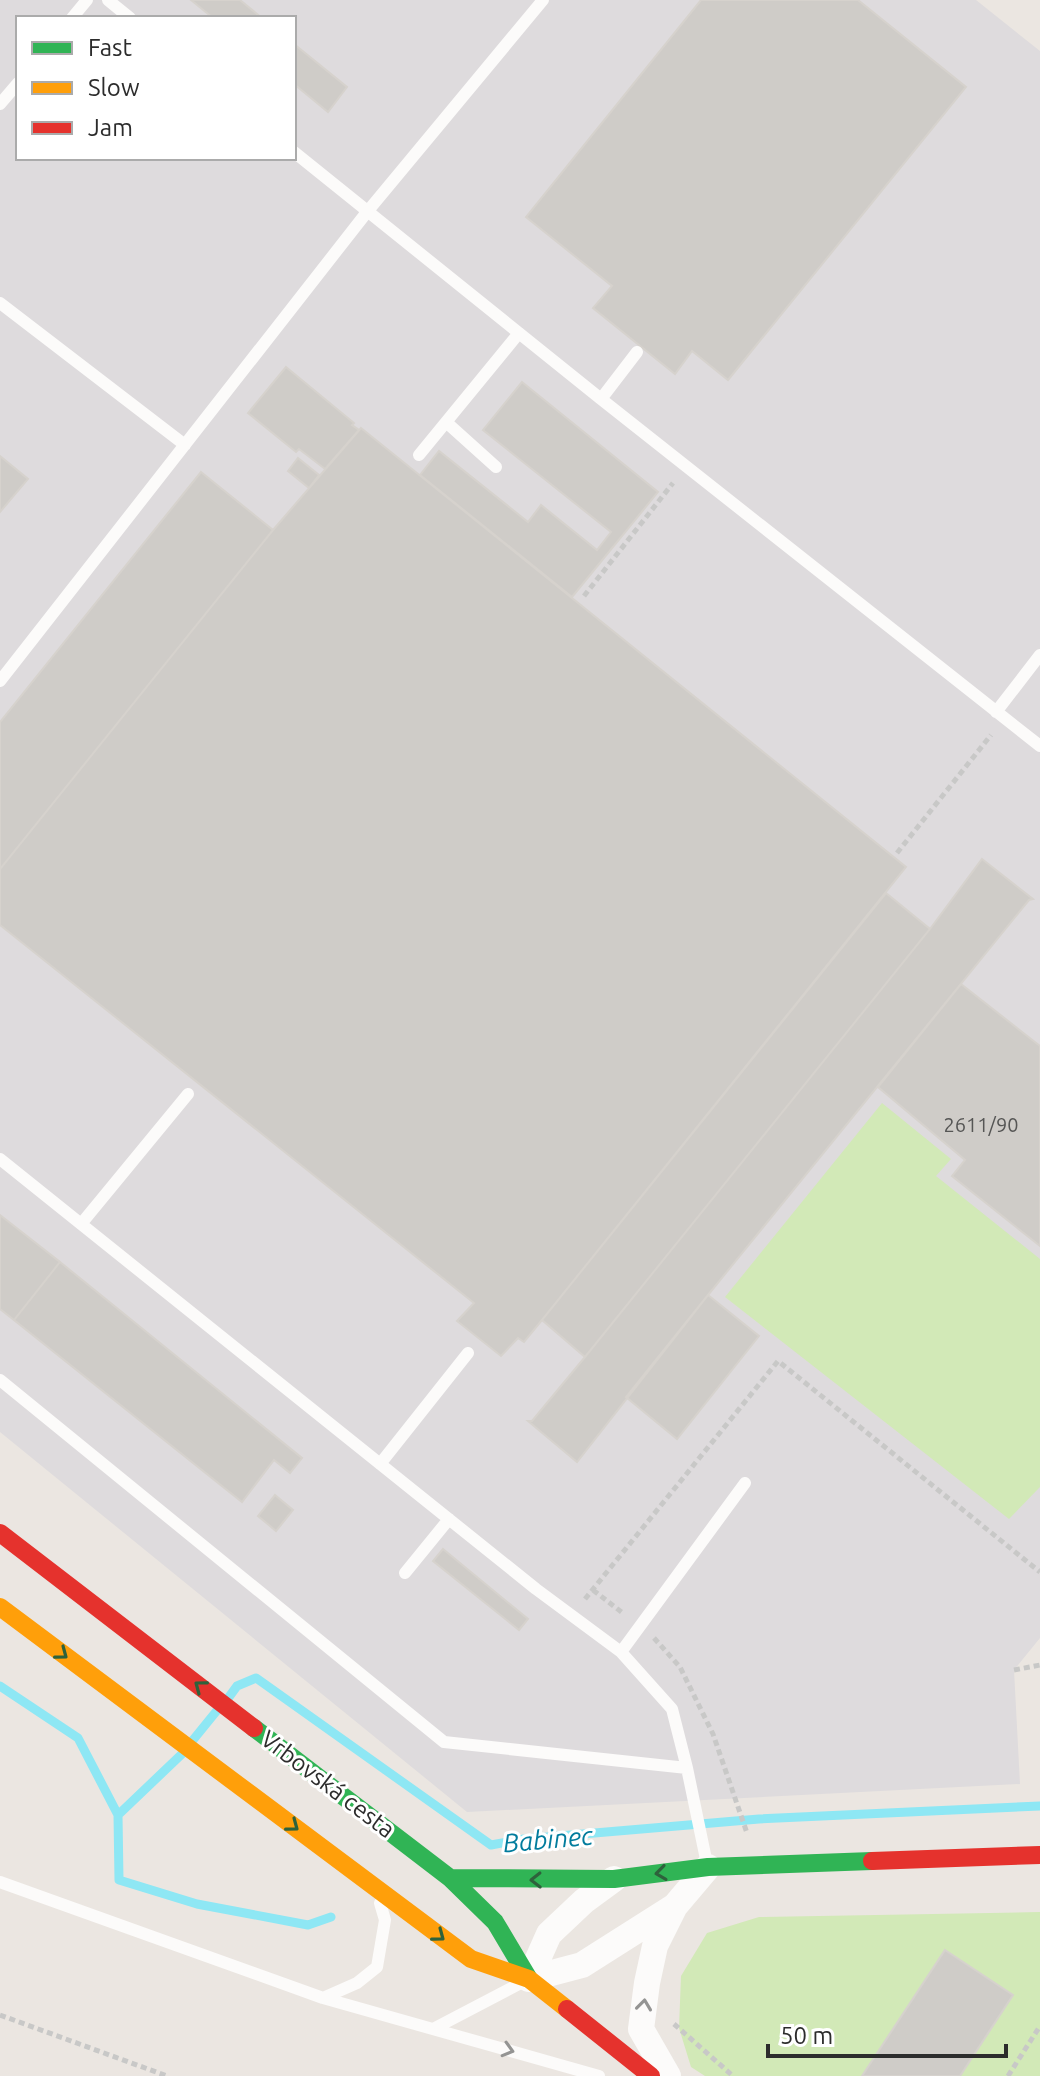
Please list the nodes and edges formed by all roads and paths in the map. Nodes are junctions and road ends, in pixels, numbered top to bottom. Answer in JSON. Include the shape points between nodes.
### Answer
{"nodes":[{"id":1,"x":87,"y":0,"type":"edge"},
{"id":2,"x":108,"y":0,"type":"edge"},
{"id":3,"x":543,"y":0,"type":"edge"},
{"id":4,"x":74,"y":16,"type":"edge"},
{"id":5,"x":128,"y":16,"type":"edge"},
{"id":6,"x":16,"y":85,"type":"edge"},
{"id":7,"x":0,"y":104,"type":"edge"},
{"id":8,"x":296,"y":154,"type":"edge"},
{"id":9,"x":367,"y":212,"type":"junction"},
{"id":10,"x":0,"y":303,"type":"edge"},
{"id":11,"x":519,"y":333,"type":"junction"},
{"id":12,"x":637,"y":352,"type":"dead end"},
{"id":13,"x":601,"y":399,"type":"junction"},
{"id":14,"x":446,"y":422,"type":"junction"},
{"id":15,"x":185,"y":445,"type":"junction"},
{"id":16,"x":419,"y":455,"type":"dead end"},
{"id":17,"x":496,"y":467,"type":"dead end"},
{"id":18,"x":686,"y":467,"type":"junction"},
{"id":19,"x":584,"y":596,"type":"dead end"},
{"id":20,"x":1040,"y":655,"type":"edge"},
{"id":21,"x":0,"y":681,"type":"edge"},
{"id":22,"x":1000,"y":715,"type":"junction"},
{"id":23,"x":1040,"y":746,"type":"edge"},
{"id":24,"x":897,"y":853,"type":"dead end"},
{"id":25,"x":188,"y":1094,"type":"dead end"},
{"id":26,"x":0,"y":1159,"type":"edge"},
{"id":27,"x":81,"y":1224,"type":"junction"},
{"id":28,"x":468,"y":1353,"type":"dead end"},
{"id":29,"x":0,"y":1380,"type":"edge"},
{"id":30,"x":380,"y":1464,"type":"junction"},
{"id":31,"x":745,"y":1483,"type":"dead end"},
{"id":32,"x":449,"y":1519,"type":"junction"},
{"id":33,"x":0,"y":1533,"type":"edge"},
{"id":34,"x":1040,"y":1572,"type":"edge"},
{"id":35,"x":405,"y":1573,"type":"dead end"},
{"id":36,"x":593,"y":1590,"type":"junction"},
{"id":37,"x":0,"y":1607,"type":"edge"},
{"id":38,"x":571,"y":1615,"type":"junction"},
{"id":39,"x":628,"y":1617,"type":"dead end"},
{"id":40,"x":653,"y":1636,"type":"dead end"},
{"id":41,"x":621,"y":1652,"type":"junction"},
{"id":42,"x":1040,"y":1665,"type":"edge"},
{"id":43,"x":1014,"y":1670,"type":"dead end"},
{"id":44,"x":687,"y":1768,"type":"junction"},
{"id":45,"x":747,"y":1835,"type":"dead end"},
{"id":46,"x":1040,"y":1855,"type":"edge"},
{"id":47,"x":708,"y":1867,"type":"junction"},
{"id":48,"x":450,"y":1878,"type":"junction"},
{"id":49,"x":614,"y":1879,"type":"junction"},
{"id":50,"x":0,"y":1882,"type":"edge"},
{"id":51,"x":377,"y":1889,"type":"junction"},
{"id":52,"x":675,"y":1906,"type":"junction"},
{"id":53,"x":529,"y":1979,"type":"junction"},
{"id":54,"x":323,"y":1998,"type":"junction"},
{"id":55,"x":0,"y":2015,"type":"edge"},
{"id":56,"x":664,"y":2016,"type":"dead end"},
{"id":57,"x":1040,"y":2026,"type":"edge"},
{"id":58,"x":433,"y":2029,"type":"junction"},
{"id":59,"x":167,"y":2076,"type":"edge"},
{"id":60,"x":599,"y":2076,"type":"edge"},
{"id":61,"x":651,"y":2076,"type":"edge"},
{"id":62,"x":668,"y":2076,"type":"edge"},
{"id":63,"x":733,"y":2076,"type":"edge"},
{"id":64,"x":1008,"y":2076,"type":"edge"}],
"edges":[{"from":1,"to":4,"type":"lane"},
{"from":2,"to":5,"type":"lane"},
{"from":3,"to":9,"type":"lane"},
{"from":6,"to":7,"type":"lane"},
{"from":8,"to":9,"type":"lane"},
{"from":9,"to":11,"type":"lane"},
{"from":9,"to":15,"type":"lane"},
{"from":10,"to":15,"type":"lane"},
{"from":11,"to":13,"type":"lane"},
{"from":11,"to":14,"type":"lane"},
{"from":12,"to":13,"type":"lane"},
{"from":13,"to":18,"type":"lane"},
{"from":14,"to":16,"type":"lane"},
{"from":14,"to":17,"type":"lane"},
{"from":15,"to":21,"type":"lane"},
{"from":18,"to":19,"type":"path"},
{"from":18,"to":22,"type":"lane"},
{"from":20,"to":22,"type":"lane"},
{"from":22,"to":23,"type":"lane"},
{"from":22,"to":24,"type":"path"},
{"from":25,"to":27,"type":"lane"},
{"from":26,"to":27,"type":"lane"},
{"from":27,"to":30,"type":"lane"},
{"from":28,"to":30,"type":"lane"},
{"from":29,"to":44,"type":"lane","via":[[444,1742]]},
{"from":30,"to":32,"type":"lane"},
{"from":31,"to":41,"type":"lane"},
{"from":32,"to":35,"type":"lane"},
{"from":32,"to":38,"type":"lane"},
{"from":48,"to":33,"type":"main road","name":"Vrbovská cesta","one_way":true},
{"from":34,"to":36,"type":"path","via":[[778,1361]]},
{"from":36,"to":38,"type":"path"},
{"from":36,"to":39,"type":"path"},
{"from":37,"to":51,"type":"main road","one_way":true},
{"from":38,"to":41,"type":"lane"},
{"from":40,"to":45,"type":"path","via":[[680,1667],[713,1734]]},
{"from":41,"to":44,"type":"lane","via":[[672,1709]]},
{"from":42,"to":43,"type":"path"},
{"from":44,"to":47,"type":"lane"},
{"from":46,"to":47,"type":"main road"},
{"from":47,"to":49,"type":"main road","one_way":true},
{"from":47,"to":52,"type":"street"},
{"from":49,"to":48,"type":"main road","one_way":true},
{"from":48,"to":53,"type":"main road","name":"Vrbovská cesta","via":[[495,1922]]},
{"from":49,"to":53,"type":"street","via":[[549,1934]]},
{"from":50,"to":54,"type":"lane"},
{"from":51,"to":53,"type":"main road","one_way":true,"via":[[471,1959]]},
{"from":51,"to":54,"type":"lane","via":[[385,1920],[377,1967]]},
{"from":52,"to":53,"type":"street","via":[[582,1965]]},
{"from":62,"to":52,"type":"street","one_way":true,"via":[[641,2029],[655,1946]]},
{"from":53,"to":58,"type":"lane"},
{"from":53,"to":61,"type":"main road"},
{"from":54,"to":58,"type":"lane"},
{"from":55,"to":59,"type":"path"},
{"from":56,"to":63,"type":"path"},
{"from":57,"to":64,"type":"path"},
{"from":58,"to":60,"type":"lane","one_way":true}]}
